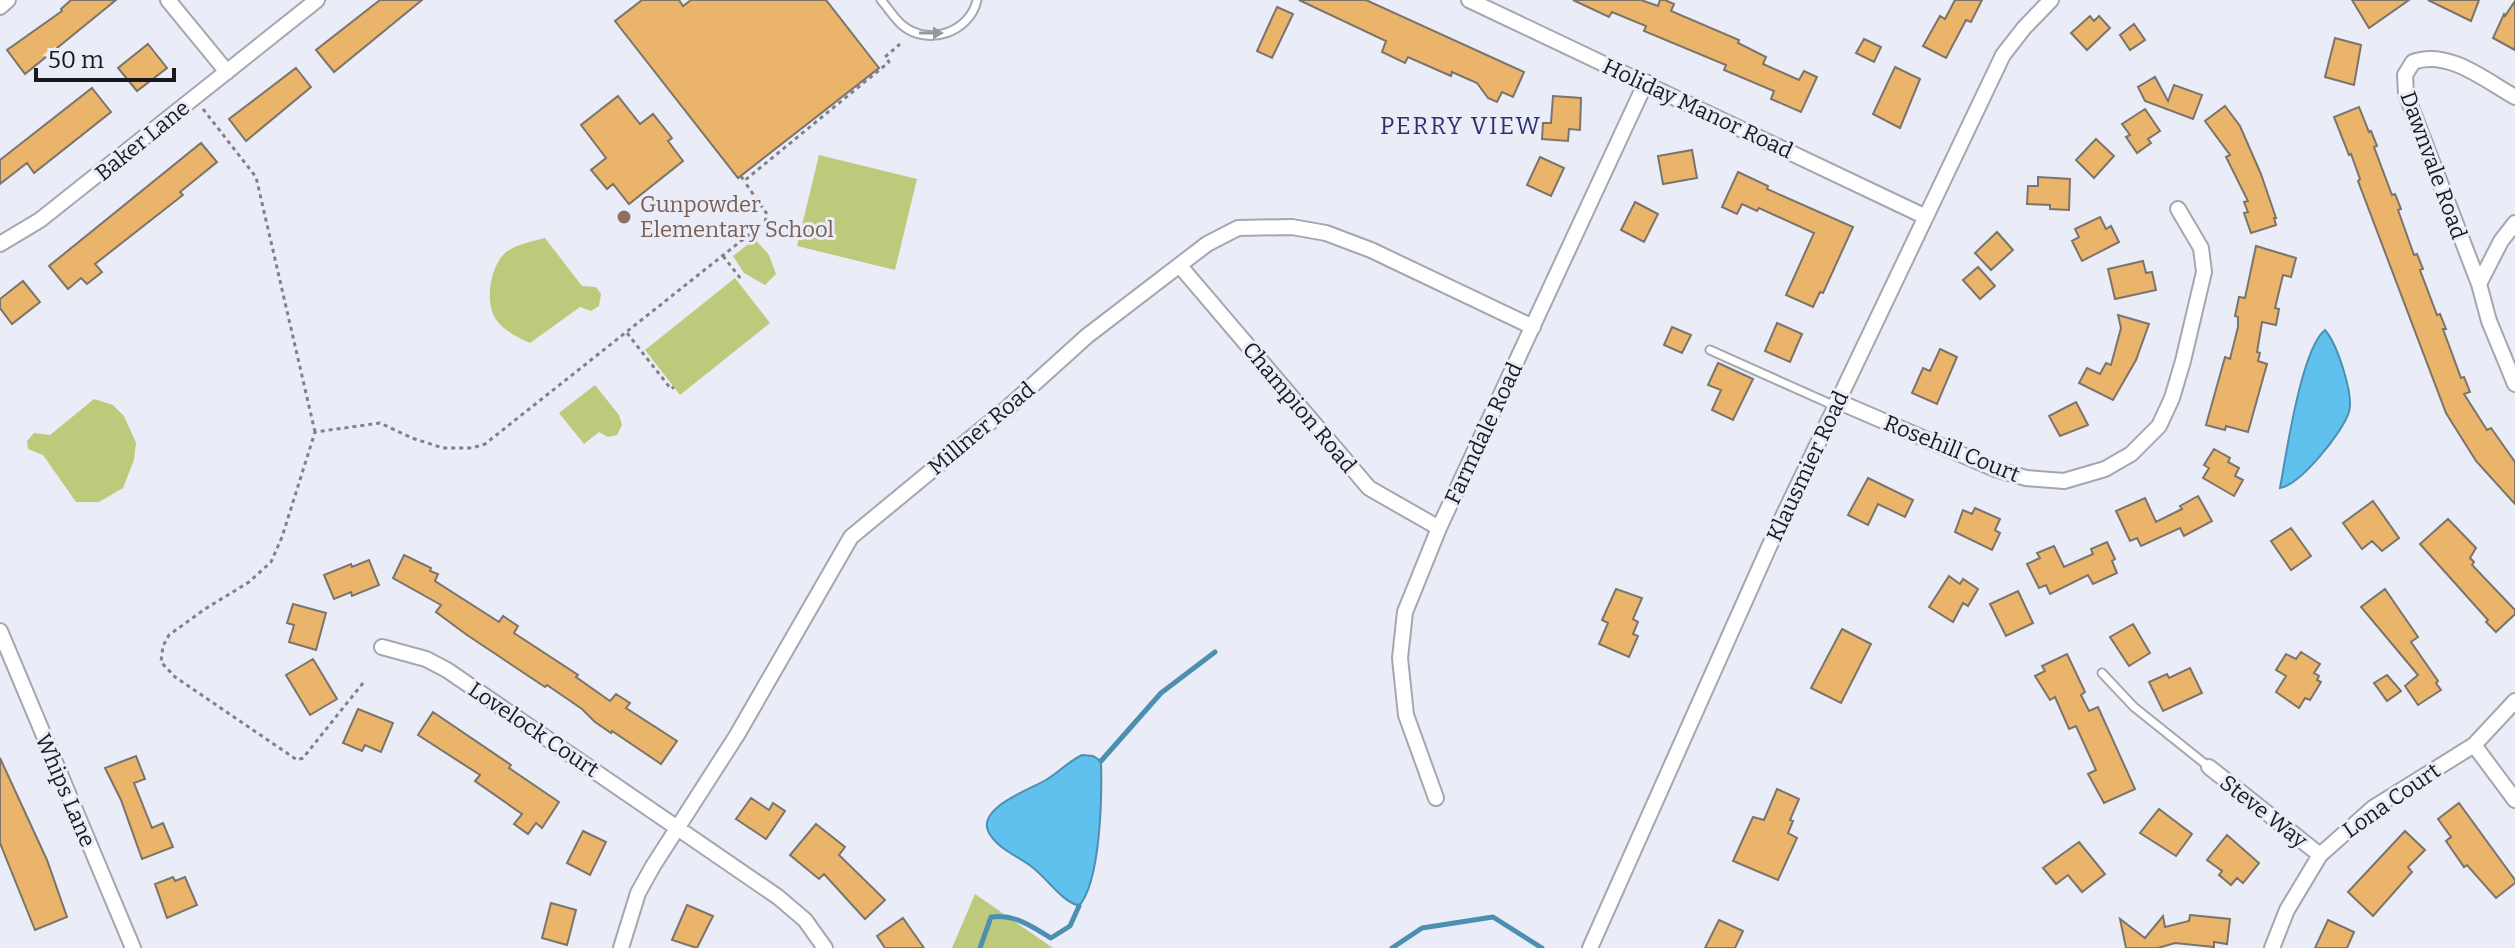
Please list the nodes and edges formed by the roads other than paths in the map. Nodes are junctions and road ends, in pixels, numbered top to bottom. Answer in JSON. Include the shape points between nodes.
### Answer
{"nodes":[{"id":1,"x":8,"y":0,"type":"edge"},
{"id":2,"x":168,"y":0,"type":"edge"},
{"id":3,"x":317,"y":0,"type":"edge"},
{"id":4,"x":881,"y":0,"type":"edge"},
{"id":5,"x":977,"y":0,"type":"edge"},
{"id":6,"x":1469,"y":0,"type":"edge"},
{"id":7,"x":2051,"y":0,"type":"edge"},
{"id":8,"x":0,"y":7,"type":"edge"},
{"id":9,"x":227,"y":72,"type":"junction"},
{"id":10,"x":1646,"y":82,"type":"junction"},
{"id":11,"x":2515,"y":97,"type":"edge"},
{"id":12,"x":2178,"y":209,"type":"dead end"},
{"id":13,"x":1926,"y":217,"type":"junction"},
{"id":14,"x":2515,"y":223,"type":"edge"},
{"id":15,"x":0,"y":244,"type":"edge"},
{"id":16,"x":1180,"y":266,"type":"junction"},
{"id":17,"x":2479,"y":284,"type":"junction"},
{"id":18,"x":1533,"y":327,"type":"junction"},
{"id":19,"x":1710,"y":350,"type":"dead end"},
{"id":20,"x":2515,"y":384,"type":"edge"},
{"id":21,"x":1836,"y":403,"type":"junction"},
{"id":22,"x":1439,"y":528,"type":"junction"},
{"id":23,"x":0,"y":631,"type":"edge"},
{"id":24,"x":382,"y":647,"type":"dead end"},
{"id":25,"x":2102,"y":673,"type":"dead end"},
{"id":26,"x":2515,"y":701,"type":"edge"},
{"id":27,"x":2474,"y":745,"type":"junction"},
{"id":28,"x":2209,"y":767,"type":"joint"},
{"id":29,"x":1436,"y":798,"type":"dead end"},
{"id":30,"x":2515,"y":800,"type":"edge"},
{"id":31,"x":677,"y":826,"type":"junction"},
{"id":32,"x":2320,"y":855,"type":"junction"},
{"id":33,"x":133,"y":948,"type":"edge"},
{"id":34,"x":621,"y":948,"type":"edge"},
{"id":35,"x":825,"y":948,"type":"edge"},
{"id":36,"x":1590,"y":948,"type":"edge"},
{"id":37,"x":2272,"y":948,"type":"edge"}],
"edges":[{"from":1,"to":8,"type":"street"},
{"from":2,"to":9,"type":"street"},
{"from":3,"to":9,"type":"street","name":"Baker Lane"},
{"from":4,"to":5,"type":"lane","one_way":true,"via":[[901,24],[935,36],[966,23]]},
{"from":6,"to":10,"type":"street","name":"Holiday Manor Road"},
{"from":7,"to":13,"type":"street","name":"Klausmier Road","via":[[2003,55]]},
{"from":9,"to":15,"type":"street","name":"Baker Lane","via":[[40,220]]},
{"from":10,"to":13,"type":"street","name":"Holiday Manor Road"},
{"from":10,"to":18,"type":"street","name":"Farmdale Road"},
{"from":11,"to":17,"type":"street","name":"Dawnvale Road","via":[[2445,60],[2413,62],[2405,75],[2406,94]]},
{"from":12,"to":21,"type":"street","name":"Rosehill Court","via":[[2201,248],[2204,272],[2183,361],[2159,426],[2131,454],[2105,469],[2064,481],[2026,478]]},
{"from":13,"to":21,"type":"street","name":"Klausmier Road"},
{"from":14,"to":17,"type":"street","name":"Dawnvale Road"},
{"from":16,"to":18,"type":"street","name":"Millner Road","via":[[1238,228],[1292,227],[1371,250]]},
{"from":16,"to":22,"type":"street","name":"Champion Road","via":[[1369,488]]},
{"from":16,"to":31,"type":"street","name":"Millner Road","via":[[1087,336],[851,537],[737,735]]},
{"from":17,"to":20,"type":"street","name":"Dawnvale Road"},
{"from":18,"to":22,"type":"street","name":"Farmdale Road"},
{"from":19,"to":21,"type":"lane"},
{"from":21,"to":36,"type":"street","name":"Klausmier Road"},
{"from":22,"to":29,"type":"street","name":"Farmdale Road","via":[[1405,612],[1400,658],[1406,715]]},
{"from":23,"to":33,"type":"street","name":"Whips Lane"},
{"from":24,"to":31,"type":"street","name":"Lovelock Court","via":[[447,670]]},
{"from":25,"to":28,"type":"lane","via":[[2134,707]]},
{"from":26,"to":27,"type":"street","name":"Lona Court"},
{"from":27,"to":30,"type":"street"},
{"from":27,"to":32,"type":"street","name":"Lona Court","via":[[2373,808]]},
{"from":28,"to":32,"type":"street","name":"Steve Way"},
{"from":31,"to":34,"type":"street","name":"Millner Road","via":[[638,893]]},
{"from":31,"to":35,"type":"street","name":"Lovelock Court","via":[[778,897],[805,920]]},
{"from":32,"to":37,"type":"street","name":"Lona Court","via":[[2287,910]]}]}
